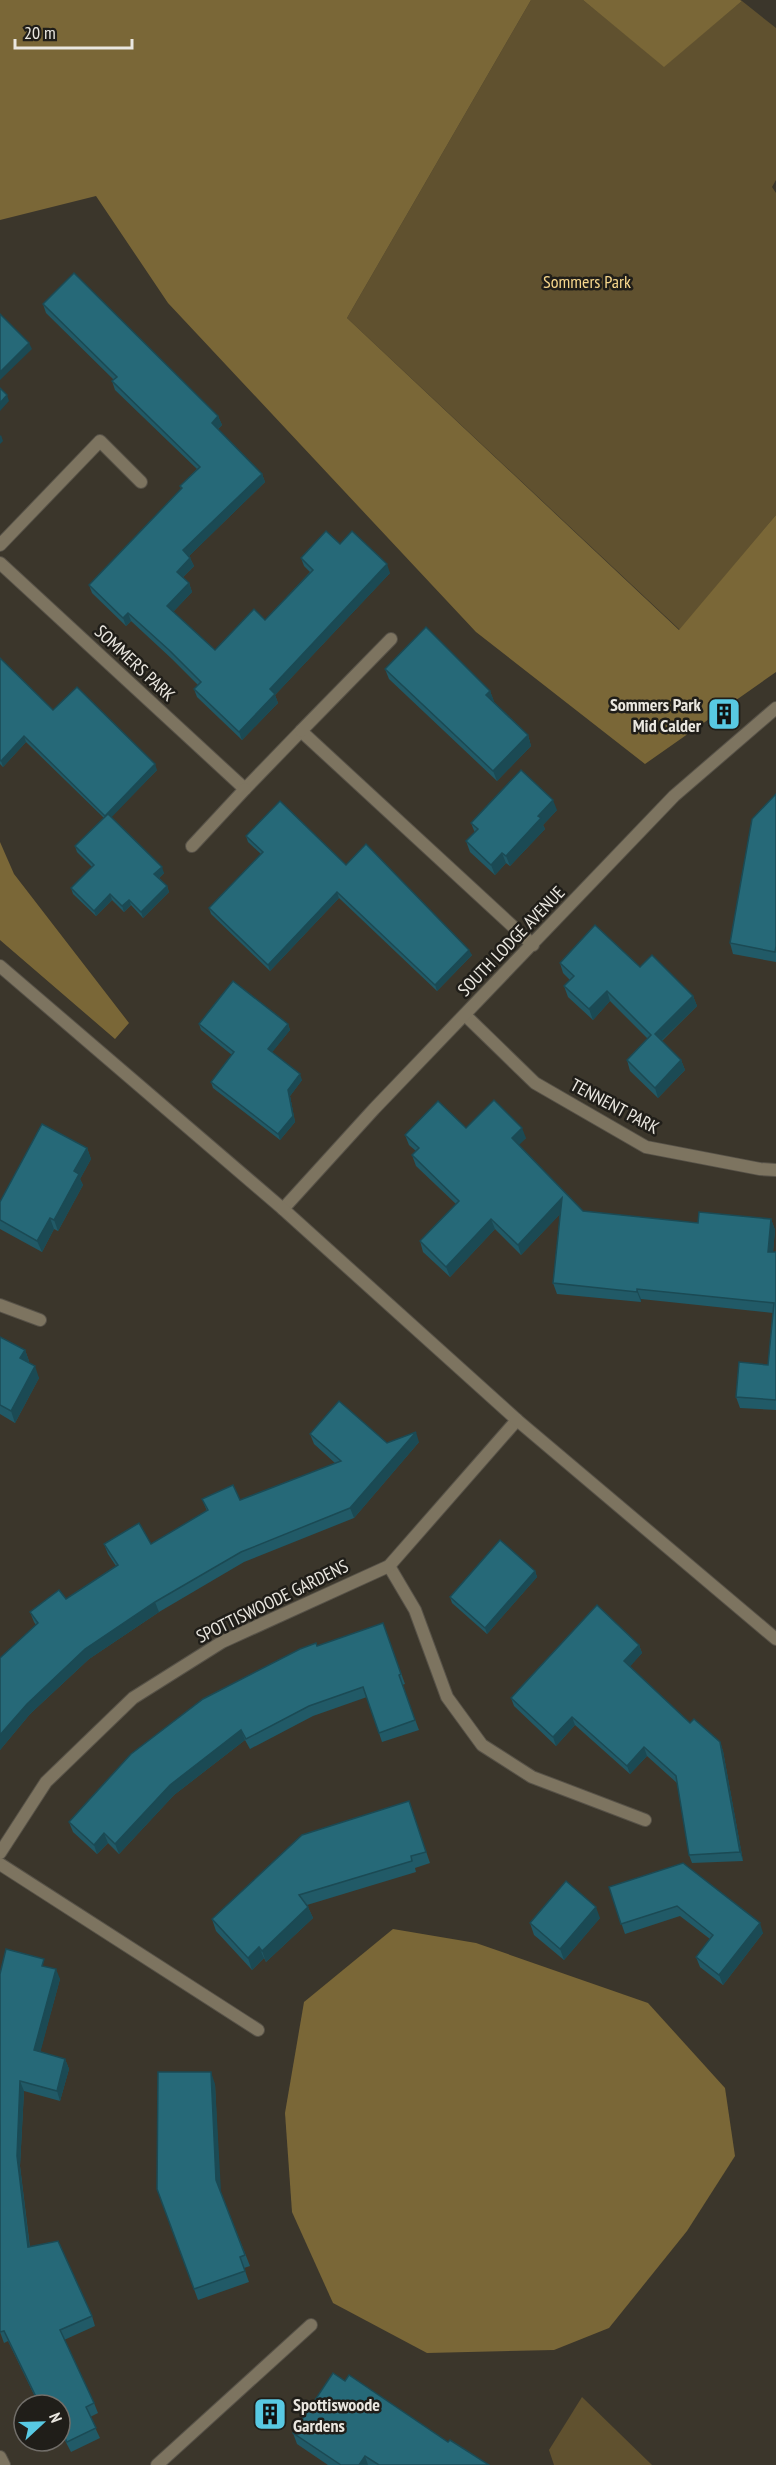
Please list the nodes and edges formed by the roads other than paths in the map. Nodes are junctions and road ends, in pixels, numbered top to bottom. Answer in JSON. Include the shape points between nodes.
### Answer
{"nodes":[{"id":1,"x":141,"y":482,"type":"dead end"},
{"id":2,"x":0,"y":545,"type":"edge"},
{"id":3,"x":0,"y":563,"type":"edge"},
{"id":4,"x":391,"y":639,"type":"dead end"},
{"id":5,"x":776,"y":708,"type":"edge"},
{"id":6,"x":301,"y":731,"type":"junction"},
{"id":7,"x":245,"y":789,"type":"junction"},
{"id":8,"x":192,"y":846,"type":"dead end"},
{"id":9,"x":533,"y":945,"type":"junction"},
{"id":10,"x":0,"y":966,"type":"edge"},
{"id":11,"x":465,"y":1015,"type":"junction"},
{"id":12,"x":776,"y":1170,"type":"edge"},
{"id":13,"x":283,"y":1209,"type":"junction"},
{"id":14,"x":0,"y":1305,"type":"edge"},
{"id":15,"x":40,"y":1320,"type":"dead end"},
{"id":16,"x":517,"y":1420,"type":"junction"},
{"id":17,"x":388,"y":1566,"type":"junction"},
{"id":18,"x":776,"y":1639,"type":"edge"},
{"id":19,"x":645,"y":1820,"type":"dead end"},
{"id":20,"x":0,"y":1853,"type":"edge"},
{"id":21,"x":0,"y":1864,"type":"edge"},
{"id":22,"x":258,"y":2030,"type":"dead end"},
{"id":23,"x":311,"y":2325,"type":"dead end"},
{"id":24,"x":0,"y":2457,"type":"edge"},
{"id":25,"x":4,"y":2465,"type":"edge"},
{"id":26,"x":157,"y":2465,"type":"edge"}],
"edges":[{"from":1,"to":2,"type":"street","via":[[100,441]]},
{"from":3,"to":7,"type":"street","name":"SOMMERS PARK"},
{"from":4,"to":6,"type":"street"},
{"from":5,"to":9,"type":"street","name":"SOUTH LODGE AVENUE","via":[[674,796]]},
{"from":6,"to":7,"type":"street"},
{"from":6,"to":9,"type":"street"},
{"from":7,"to":8,"type":"street"},
{"from":9,"to":11,"type":"street","name":"SOUTH LODGE AVENUE"},
{"from":10,"to":13,"type":"street"},
{"from":11,"to":12,"type":"street","name":"TENNENT PARK","via":[[535,1083],[646,1147]]},
{"from":11,"to":13,"type":"street","name":"SOUTH LODGE AVENUE"},
{"from":13,"to":16,"type":"street"},
{"from":14,"to":15,"type":"street"},
{"from":16,"to":17,"type":"street","name":"SPOTTISWOODE GARDENS"},
{"from":16,"to":18,"type":"street"},
{"from":17,"to":19,"type":"street","via":[[415,1611],[447,1697],[482,1744],[532,1778]]},
{"from":17,"to":20,"type":"street","name":"SPOTTISWOODE GARDENS","via":[[222,1642],[133,1698],[46,1782]]},
{"from":21,"to":22,"type":"street"},
{"from":23,"to":26,"type":"street"},
{"from":24,"to":25,"type":"street"}]}
